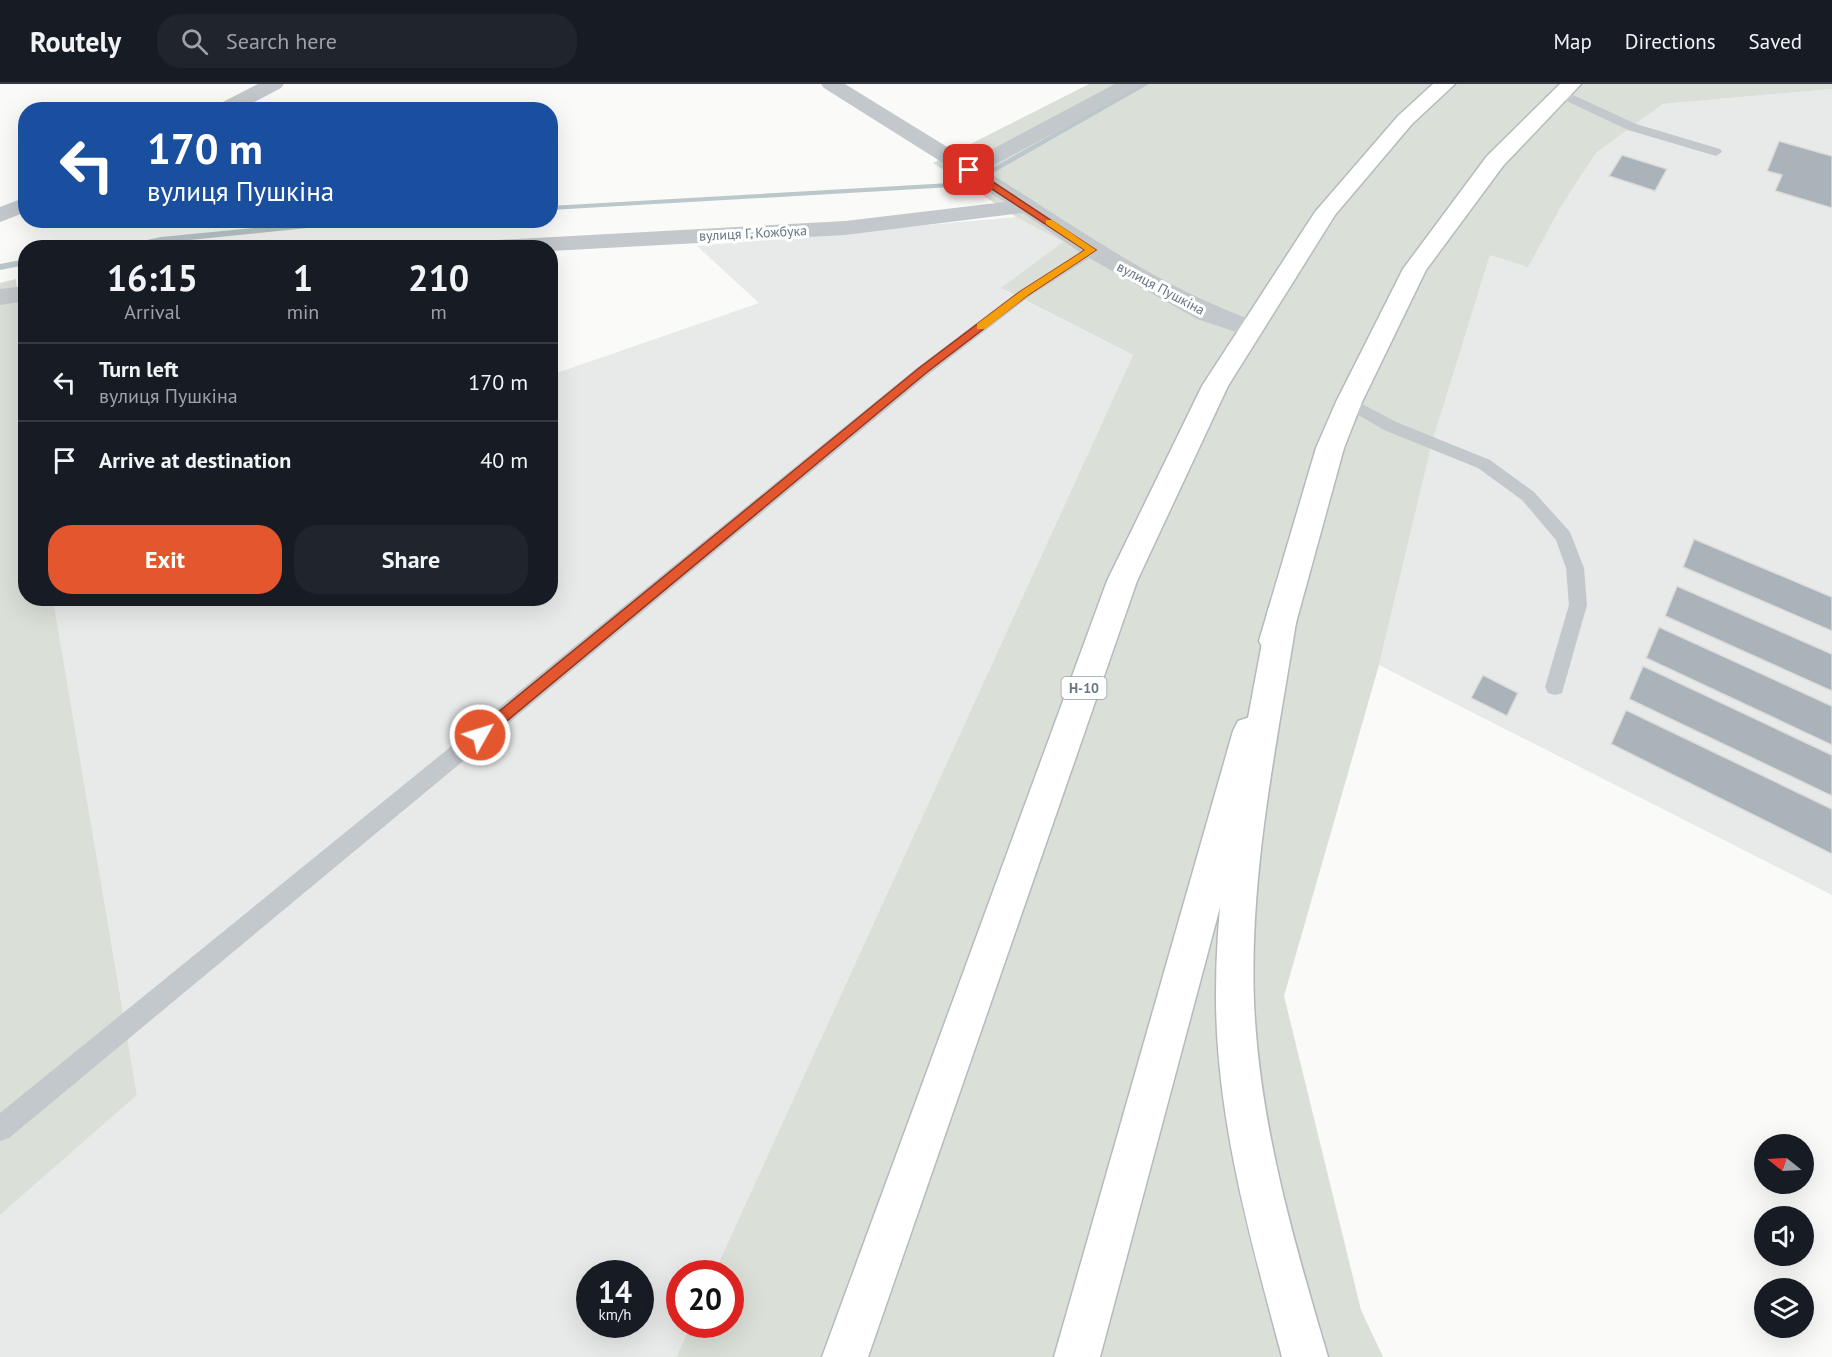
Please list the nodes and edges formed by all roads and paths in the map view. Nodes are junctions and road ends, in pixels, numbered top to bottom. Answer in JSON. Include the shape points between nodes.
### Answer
{"nodes":[{"id":1,"x":274,"y":84,"type":"edge"},
{"id":2,"x":831,"y":84,"type":"edge"},
{"id":3,"x":1130,"y":84,"type":"edge"},
{"id":4,"x":1445,"y":84,"type":"edge"},
{"id":5,"x":1565,"y":89,"type":"edge"},
{"id":6,"x":238,"y":102,"type":"edge"},
{"id":7,"x":1716,"y":152,"type":"dead end"},
{"id":8,"x":969,"y":170,"type":"junction"},
{"id":9,"x":1027,"y":206,"type":"junction"},
{"id":10,"x":18,"y":207,"type":"edge"},
{"id":11,"x":0,"y":215,"type":"edge"},
{"id":12,"x":558,"y":244,"type":"edge"},
{"id":13,"x":1092,"y":250,"type":"junction"},
{"id":14,"x":18,"y":294,"type":"edge"},
{"id":15,"x":0,"y":297,"type":"edge"},
{"id":16,"x":1251,"y":329,"type":"junction"},
{"id":17,"x":1349,"y":402,"type":"junction"},
{"id":18,"x":1283,"y":610,"type":"junction"},
{"id":19,"x":1555,"y":687,"type":"dead end"},
{"id":20,"x":0,"y":1129,"type":"edge"},
{"id":21,"x":844,"y":1357,"type":"edge"},
{"id":22,"x":1077,"y":1357,"type":"edge"},
{"id":23,"x":1305,"y":1357,"type":"edge"}],
"edges":[{"from":1,"to":6,"type":"street"},
{"from":2,"to":8,"type":"street","name":"вулиця Пушкіна"},
{"from":3,"to":8,"type":"street"},
{"from":4,"to":16,"type":"main road","number":"Н-10","via":[[1406,120],[1326,212]]},
{"from":5,"to":7,"type":"lane","via":[[1632,127]]},
{"from":5,"to":17,"type":"main road","via":[[1495,161],[1415,269]]},
{"from":8,"to":9,"type":"street","name":"вулиця Пушкіна"},
{"from":9,"to":12,"type":"street","name":"вулиця Г. Кожбука","via":[[846,228]]},
{"from":9,"to":13,"type":"street","name":"вулиця Пушкіна"},
{"from":10,"to":11,"type":"street"},
{"from":13,"to":16,"type":"street","name":"вулиця Пушкіна","via":[[1206,313]]},
{"from":13,"to":20,"type":"lane","via":[[1025,293],[923,371]]},
{"from":14,"to":15,"type":"street"},
{"from":16,"to":21,"type":"main road","number":"Н-10","via":[[1215,386],[1122,581]]},
{"from":17,"to":18,"type":"main road","via":[[1330,448]]},
{"from":17,"to":19,"type":"lane","via":[[1390,426],[1484,464],[1528,496],[1564,537],[1575,568],[1578,605]]},
{"from":18,"to":22,"type":"main road"},
{"from":18,"to":23,"type":"main road","via":[[1239,895],[1235,954],[1237,1024],[1247,1118],[1269,1232]]}]}
